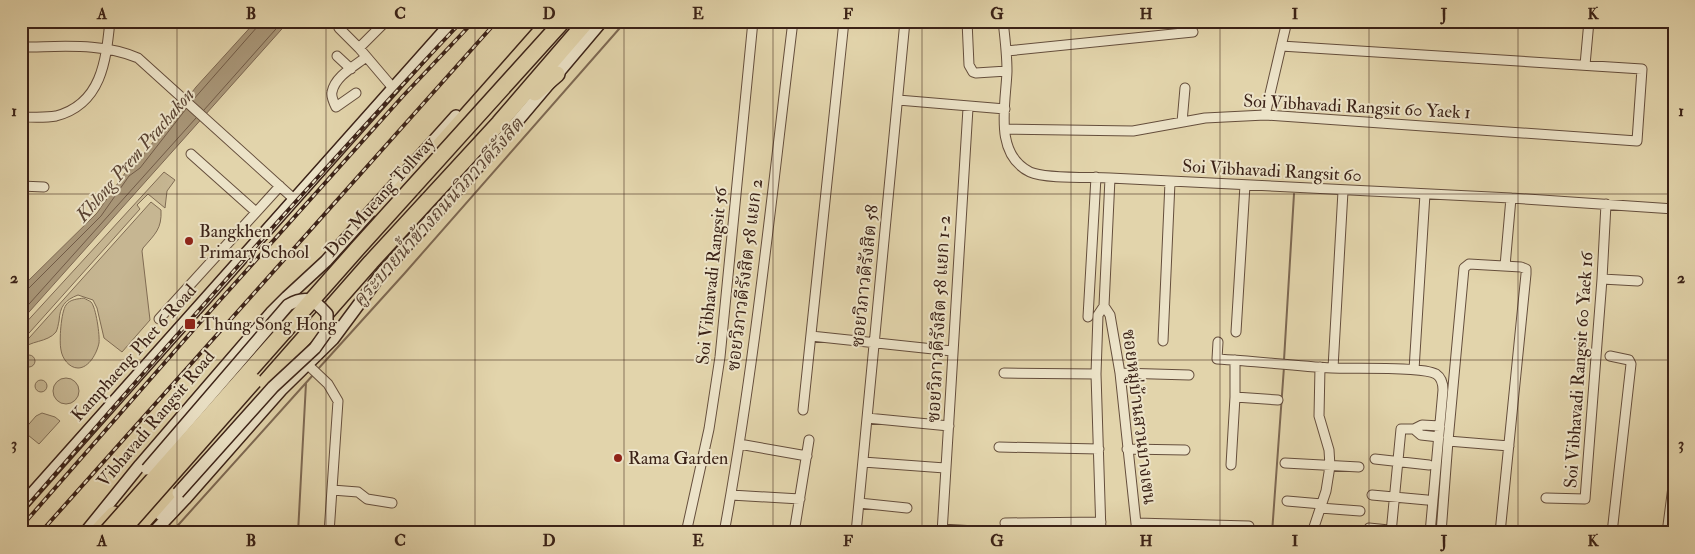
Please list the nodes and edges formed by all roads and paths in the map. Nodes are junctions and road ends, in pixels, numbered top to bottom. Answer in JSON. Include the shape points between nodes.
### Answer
{"nodes":[{"id":1,"x":110,"y":21,"type":"edge"},
{"id":2,"x":344,"y":21,"type":"edge"},
{"id":3,"x":386,"y":21,"type":"edge"},
{"id":4,"x":453,"y":21,"type":"edge"},
{"id":5,"x":541,"y":21,"type":"edge"},
{"id":6,"x":550,"y":21,"type":"edge"},
{"id":7,"x":563,"y":21,"type":"edge"},
{"id":8,"x":575,"y":21,"type":"edge"},
{"id":9,"x":588,"y":21,"type":"edge"},
{"id":10,"x":602,"y":21,"type":"edge"},
{"id":11,"x":753,"y":21,"type":"edge"},
{"id":12,"x":793,"y":21,"type":"edge"},
{"id":13,"x":844,"y":21,"type":"edge"},
{"id":14,"x":905,"y":21,"type":"edge"},
{"id":15,"x":967,"y":21,"type":"edge"},
{"id":16,"x":1003,"y":21,"type":"edge"},
{"id":17,"x":1287,"y":21,"type":"edge"},
{"id":18,"x":1589,"y":21,"type":"edge"},
{"id":19,"x":1194,"y":32,"type":"dead end"},
{"id":20,"x":1281,"y":46,"type":"junction"},
{"id":21,"x":21,"y":47,"type":"edge"},
{"id":22,"x":107,"y":48,"type":"junction"},
{"id":23,"x":359,"y":48,"type":"junction"},
{"id":24,"x":517,"y":48,"type":"junction"},
{"id":25,"x":1007,"y":51,"type":"junction"},
{"id":26,"x":337,"y":56,"type":"dead end"},
{"id":27,"x":366,"y":57,"type":"junction"},
{"id":28,"x":1585,"y":65,"type":"junction"},
{"id":29,"x":351,"y":69,"type":"junction"},
{"id":30,"x":1007,"y":71,"type":"junction"},
{"id":31,"x":557,"y":74,"type":"junction"},
{"id":32,"x":393,"y":88,"type":"junction"},
{"id":33,"x":1185,"y":88,"type":"dead end"},
{"id":34,"x":356,"y":93,"type":"dead end"},
{"id":35,"x":898,"y":100,"type":"junction"},
{"id":36,"x":477,"y":102,"type":"junction"},
{"id":37,"x":968,"y":108,"type":"junction"},
{"id":38,"x":1005,"y":110,"type":"junction"},
{"id":39,"x":1265,"y":114,"type":"junction"},
{"id":40,"x":21,"y":117,"type":"edge"},
{"id":41,"x":1182,"y":122,"type":"junction"},
{"id":42,"x":499,"y":123,"type":"junction"},
{"id":43,"x":1005,"y":129,"type":"junction"},
{"id":44,"x":191,"y":154,"type":"dead end"},
{"id":45,"x":1096,"y":177,"type":"junction"},
{"id":46,"x":1110,"y":178,"type":"junction"},
{"id":47,"x":1170,"y":182,"type":"junction"},
{"id":48,"x":1245,"y":185,"type":"junction"},
{"id":49,"x":21,"y":186,"type":"edge"},
{"id":50,"x":280,"y":186,"type":"junction"},
{"id":51,"x":44,"y":187,"type":"dead end"},
{"id":52,"x":1343,"y":190,"type":"junction"},
{"id":53,"x":1425,"y":194,"type":"junction"},
{"id":54,"x":1511,"y":198,"type":"junction"},
{"id":55,"x":294,"y":199,"type":"junction"},
{"id":56,"x":1606,"y":204,"type":"junction"},
{"id":57,"x":1674,"y":209,"type":"edge"},
{"id":58,"x":256,"y":212,"type":"junction"},
{"id":59,"x":1505,"y":266,"type":"junction"},
{"id":60,"x":1602,"y":279,"type":"junction"},
{"id":61,"x":1638,"y":282,"type":"dead end"},
{"id":62,"x":1104,"y":306,"type":"junction"},
{"id":63,"x":1088,"y":317,"type":"dead end"},
{"id":64,"x":160,"y":319,"type":"dead end"},
{"id":65,"x":1236,"y":332,"type":"dead end"},
{"id":66,"x":811,"y":336,"type":"junction"},
{"id":67,"x":1164,"y":341,"type":"dead end"},
{"id":68,"x":875,"y":342,"type":"junction"},
{"id":69,"x":1218,"y":342,"type":"dead end"},
{"id":70,"x":952,"y":351,"type":"junction"},
{"id":71,"x":1610,"y":356,"type":"dead end"},
{"id":72,"x":1235,"y":360,"type":"junction"},
{"id":73,"x":1320,"y":367,"type":"junction"},
{"id":74,"x":1333,"y":368,"type":"junction"},
{"id":75,"x":313,"y":369,"type":"junction"},
{"id":76,"x":1414,"y":370,"type":"junction"},
{"id":77,"x":1004,"y":373,"type":"dead end"},
{"id":78,"x":1120,"y":373,"type":"junction"},
{"id":79,"x":1096,"y":374,"type":"junction"},
{"id":80,"x":1189,"y":375,"type":"dead end"},
{"id":81,"x":1236,"y":397,"type":"junction"},
{"id":82,"x":1278,"y":400,"type":"dead end"},
{"id":83,"x":803,"y":410,"type":"dead end"},
{"id":84,"x":867,"y":418,"type":"junction"},
{"id":85,"x":949,"y":426,"type":"junction"},
{"id":86,"x":1440,"y":426,"type":"junction"},
{"id":87,"x":1414,"y":429,"type":"junction"},
{"id":88,"x":1439,"y":437,"type":"junction"},
{"id":89,"x":810,"y":440,"type":"dead end"},
{"id":90,"x":1448,"y":441,"type":"junction"},
{"id":91,"x":739,"y":444,"type":"junction"},
{"id":92,"x":1509,"y":446,"type":"junction"},
{"id":93,"x":999,"y":447,"type":"dead end"},
{"id":94,"x":1099,"y":449,"type":"junction"},
{"id":95,"x":1127,"y":449,"type":"junction"},
{"id":96,"x":1184,"y":450,"type":"dead end"},
{"id":97,"x":807,"y":456,"type":"junction"},
{"id":98,"x":1376,"y":459,"type":"dead end"},
{"id":99,"x":863,"y":462,"type":"junction"},
{"id":100,"x":1398,"y":462,"type":"junction"},
{"id":101,"x":1285,"y":463,"type":"dead end"},
{"id":102,"x":1231,"y":465,"type":"dead end"},
{"id":103,"x":1429,"y":465,"type":"dead end"},
{"id":104,"x":1330,"y":466,"type":"junction"},
{"id":105,"x":1359,"y":467,"type":"dead end"},
{"id":106,"x":946,"y":468,"type":"junction"},
{"id":107,"x":1674,"y":479,"type":"edge"},
{"id":108,"x":332,"y":490,"type":"junction"},
{"id":109,"x":731,"y":495,"type":"junction"},
{"id":110,"x":1372,"y":495,"type":"dead end"},
{"id":111,"x":1395,"y":497,"type":"junction"},
{"id":112,"x":800,"y":498,"type":"junction"},
{"id":113,"x":1546,"y":498,"type":"dead end"},
{"id":114,"x":1427,"y":500,"type":"dead end"},
{"id":115,"x":1287,"y":501,"type":"dead end"},
{"id":116,"x":859,"y":503,"type":"junction"},
{"id":117,"x":392,"y":504,"type":"dead end"},
{"id":118,"x":21,"y":506,"type":"edge"},
{"id":119,"x":1321,"y":506,"type":"junction"},
{"id":120,"x":908,"y":508,"type":"dead end"},
{"id":121,"x":1360,"y":511,"type":"dead end"},
{"id":122,"x":1101,"y":522,"type":"junction"},
{"id":123,"x":1005,"y":523,"type":"dead end"},
{"id":124,"x":1136,"y":523,"type":"junction"},
{"id":125,"x":97,"y":526,"type":"edge"},
{"id":126,"x":1249,"y":526,"type":"dead end"},
{"id":127,"x":1368,"y":528,"type":"dead end"},
{"id":128,"x":942,"y":531,"type":"edge"},
{"id":129,"x":975,"y":531,"type":"dead end"},
{"id":130,"x":1391,"y":531,"type":"edge"},
{"id":131,"x":85,"y":533,"type":"edge"},
{"id":132,"x":106,"y":533,"type":"edge"},
{"id":133,"x":120,"y":533,"type":"edge"},
{"id":134,"x":133,"y":533,"type":"edge"},
{"id":135,"x":148,"y":533,"type":"edge"},
{"id":136,"x":153,"y":533,"type":"edge"},
{"id":137,"x":329,"y":533,"type":"edge"},
{"id":138,"x":686,"y":533,"type":"edge"},
{"id":139,"x":724,"y":533,"type":"edge"},
{"id":140,"x":794,"y":533,"type":"edge"},
{"id":141,"x":856,"y":533,"type":"edge"},
{"id":142,"x":1101,"y":533,"type":"edge"},
{"id":143,"x":1137,"y":533,"type":"edge"},
{"id":144,"x":1312,"y":533,"type":"edge"},
{"id":145,"x":1418,"y":533,"type":"edge"},
{"id":146,"x":1430,"y":533,"type":"edge"},
{"id":147,"x":1441,"y":533,"type":"edge"},
{"id":148,"x":1500,"y":533,"type":"edge"},
{"id":149,"x":1612,"y":533,"type":"edge"},
{"id":150,"x":1667,"y":533,"type":"edge"}],
"edges":[{"from":1,"to":22,"type":"street"},
{"from":2,"to":23,"type":"street","via":[[338,28]]},
{"from":3,"to":23,"type":"street"},
{"from":4,"to":32,"type":"main road","name":"Kamphaeng Phet 6 Road"},
{"from":5,"to":24,"type":"main road","name":"Vibhavadi Rangsit Road"},
{"from":6,"to":36,"type":"highway","name":"Vibhavadi Rangsit Road"},
{"from":7,"to":132,"type":"highway","name":"Don Mueang Tollway","bridge":true},
{"from":8,"to":133,"type":"highway","name":"Don Mueang Tollway","bridge":true},
{"from":9,"to":42,"type":"highway"},
{"from":10,"to":31,"type":"main road"},
{"from":11,"to":138,"type":"street","name":"Soi Vibhavadi Rangsit 56","via":[[718,371]]},
{"from":12,"to":91,"type":"street","name":"ซอยวิภาวดีรังสิต 58 แยก 2"},
{"from":13,"to":66,"type":"street"},
{"from":14,"to":35,"type":"street","name":"ซอยวิภาวดีรังสิต 58"},
{"from":15,"to":30,"type":"street","via":[[969,65],[973,72]]},
{"from":16,"to":25,"type":"street","name":"Soi Vibhavadi Rangsit 60"},
{"from":17,"to":20,"type":"street"},
{"from":18,"to":28,"type":"street"},
{"from":19,"to":25,"type":"street"},
{"from":20,"to":28,"type":"street"},
{"from":20,"to":39,"type":"street"},
{"from":21,"to":22,"type":"street"},
{"from":22,"to":40,"type":"street","via":[[102,74],[85,100],[57,116]]},
{"from":22,"to":50,"type":"street","via":[[138,58]]},
{"from":23,"to":27,"type":"street"},
{"from":24,"to":36,"type":"highway"},
{"from":24,"to":125,"type":"main road","name":"Vibhavadi Rangsit Road","via":[[326,261],[265,321],[140,465]]},
{"from":25,"to":30,"type":"street","name":"Soi Vibhavadi Rangsit 60"},
{"from":26,"to":29,"type":"street"},
{"from":27,"to":29,"type":"street"},
{"from":27,"to":32,"type":"street"},
{"from":28,"to":39,"type":"street","name":"Soi Vibhavadi Rangsit 60 Yaek 1","via":[[1642,69],[1637,141]]},
{"from":29,"to":34,"type":"street","via":[[335,84],[332,93],[336,108]]},
{"from":30,"to":38,"type":"street","name":"Soi Vibhavadi Rangsit 60"},
{"from":31,"to":42,"type":"highway"},
{"from":31,"to":75,"type":"main road","via":[[382,273]]},
{"from":32,"to":55,"type":"main road","name":"Kamphaeng Phet 6 Road"},
{"from":33,"to":41,"type":"street"},
{"from":35,"to":37,"type":"street"},
{"from":35,"to":68,"type":"street","name":"ซอยวิภาวดีรังสิต 58"},
{"from":36,"to":125,"type":"highway","name":"Vibhavadi Rangsit Road","via":[[158,467]]},
{"from":37,"to":38,"type":"street"},
{"from":37,"to":70,"type":"street","name":"ซอยวิภาวดีรังสิต 58 แยก 1-2"},
{"from":38,"to":43,"type":"street","name":"Soi Vibhavadi Rangsit 60"},
{"from":39,"to":41,"type":"street","name":"Soi Vibhavadi Rangsit 60 Yaek 1"},
{"from":41,"to":43,"type":"street","name":"Soi Vibhavadi Rangsit 60 Yaek 1","via":[[1133,131]]},
{"from":42,"to":134,"type":"highway","via":[[371,262]]},
{"from":43,"to":45,"type":"street","name":"Soi Vibhavadi Rangsit 60","via":[[1008,150],[1017,163],[1030,172],[1046,176]]},
{"from":44,"to":58,"type":"street"},
{"from":45,"to":46,"type":"street","name":"Soi Vibhavadi Rangsit 60"},
{"from":45,"to":63,"type":"street"},
{"from":46,"to":47,"type":"street","name":"Soi Vibhavadi Rangsit 60"},
{"from":46,"to":62,"type":"street","name":"ซอยหมู่บ้านสวนบางเขน"},
{"from":47,"to":48,"type":"street","name":"Soi Vibhavadi Rangsit 60"},
{"from":47,"to":67,"type":"street"},
{"from":48,"to":52,"type":"street","name":"Soi Vibhavadi Rangsit 60"},
{"from":48,"to":65,"type":"street"},
{"from":49,"to":51,"type":"street"},
{"from":50,"to":55,"type":"street"},
{"from":50,"to":58,"type":"street"},
{"from":52,"to":53,"type":"street","name":"Soi Vibhavadi Rangsit 60"},
{"from":52,"to":74,"type":"street"},
{"from":53,"to":54,"type":"street","name":"Soi Vibhavadi Rangsit 60"},
{"from":53,"to":76,"type":"street"},
{"from":54,"to":56,"type":"street","name":"Soi Vibhavadi Rangsit 60"},
{"from":54,"to":59,"type":"street"},
{"from":55,"to":118,"type":"main road","name":"Kamphaeng Phet 6 Road"},
{"from":56,"to":57,"type":"street","name":"Soi Vibhavadi Rangsit 60"},
{"from":56,"to":60,"type":"street","name":"Soi Vibhavadi Rangsit 60 Yaek 16"},
{"from":58,"to":64,"type":"street"},
{"from":59,"to":90,"type":"street","via":[[1469,264],[1464,268]]},
{"from":59,"to":92,"type":"street","via":[[1526,269]]},
{"from":60,"to":61,"type":"street"},
{"from":60,"to":113,"type":"street","name":"Soi Vibhavadi Rangsit 60 Yaek 16","via":[[1585,499]]},
{"from":62,"to":78,"type":"street","name":"ซอยหมู่บ้านสวนบางเขน","via":[[1110,315]]},
{"from":62,"to":79,"type":"street","name":"ซอยหมู่บ้านสวนบางเขน","via":[[1098,315]]},
{"from":66,"to":68,"type":"street"},
{"from":66,"to":83,"type":"street"},
{"from":68,"to":70,"type":"street"},
{"from":68,"to":84,"type":"street","name":"ซอยวิภาวดีรังสิต 58"},
{"from":69,"to":72,"type":"street","via":[[1217,359]]},
{"from":70,"to":85,"type":"street","name":"ซอยวิภาวดีรังสิต 58 แยก 1-2"},
{"from":71,"to":149,"type":"street","via":[[1626,358],[1631,364]]},
{"from":72,"to":73,"type":"street"},
{"from":72,"to":81,"type":"street"},
{"from":73,"to":74,"type":"street"},
{"from":73,"to":104,"type":"street","via":[[1319,416]]},
{"from":74,"to":76,"type":"street"},
{"from":75,"to":108,"type":"street","via":[[338,401]]},
{"from":75,"to":136,"type":"main road","via":[[281,390]]},
{"from":76,"to":86,"type":"street","via":[[1437,374],[1443,382]]},
{"from":77,"to":79,"type":"street"},
{"from":78,"to":80,"type":"street"},
{"from":78,"to":95,"type":"street","name":"ซอยหมู่บ้านสวนบางเขน"},
{"from":79,"to":94,"type":"street","name":"ซอยหมู่บ้านสวนบางเขน"},
{"from":81,"to":82,"type":"street"},
{"from":81,"to":102,"type":"street"},
{"from":84,"to":85,"type":"street"},
{"from":84,"to":99,"type":"street","name":"ซอยวิภาวดีรังสิต 58"},
{"from":85,"to":106,"type":"street","name":"ซอยวิภาวดีรังสิต 58 แยก 1-2"},
{"from":86,"to":87,"type":"street","via":[[1422,425]]},
{"from":86,"to":88,"type":"street"},
{"from":87,"to":88,"type":"street","via":[[1421,435]]},
{"from":87,"to":100,"type":"street","via":[[1401,429]]},
{"from":88,"to":146,"type":"street"},
{"from":89,"to":97,"type":"street"},
{"from":90,"to":92,"type":"street"},
{"from":90,"to":147,"type":"street"},
{"from":91,"to":97,"type":"street"},
{"from":91,"to":109,"type":"street","name":"ซอยวิภาวดีรังสิต 58 แยก 2"},
{"from":92,"to":148,"type":"street"},
{"from":93,"to":94,"type":"street"},
{"from":94,"to":122,"type":"street","name":"ซอยหมู่บ้านสวนบางเขน"},
{"from":95,"to":96,"type":"street"},
{"from":95,"to":124,"type":"street","name":"ซอยหมู่บ้านสวนบางเขน"},
{"from":97,"to":112,"type":"street"},
{"from":98,"to":100,"type":"street"},
{"from":99,"to":106,"type":"street"},
{"from":99,"to":116,"type":"street","name":"ซอยวิภาวดีรังสิต 58"},
{"from":100,"to":103,"type":"street"},
{"from":100,"to":111,"type":"street"},
{"from":101,"to":104,"type":"street"},
{"from":104,"to":105,"type":"street"},
{"from":104,"to":119,"type":"street"},
{"from":106,"to":128,"type":"street","name":"ซอยวิภาวดีรังสิต 58 แยก 1-2"},
{"from":107,"to":150,"type":"street"},
{"from":108,"to":117,"type":"street","via":[[358,492],[367,499]]},
{"from":108,"to":137,"type":"street"},
{"from":109,"to":112,"type":"street"},
{"from":109,"to":139,"type":"street","name":"ซอยวิภาวดีรังสิต 58 แยก 2"},
{"from":110,"to":111,"type":"street"},
{"from":111,"to":114,"type":"street"},
{"from":111,"to":130,"type":"street"},
{"from":112,"to":140,"type":"street"},
{"from":115,"to":119,"type":"street"},
{"from":116,"to":120,"type":"street"},
{"from":116,"to":141,"type":"street","name":"ซอยวิภาวดีรังสิต 58"},
{"from":119,"to":121,"type":"street"},
{"from":119,"to":144,"type":"street"},
{"from":122,"to":123,"type":"street"},
{"from":122,"to":142,"type":"street","name":"ซอยหมู่บ้านสวนบางเขน"},
{"from":124,"to":126,"type":"street"},
{"from":124,"to":143,"type":"street","name":"ซอยหมู่บ้านสวนบางเขน"},
{"from":125,"to":131,"type":"main road","name":"Vibhavadi Rangsit Road"},
{"from":125,"to":135,"type":"main road","bridge":true,"via":[[288,305],[307,299],[318,304],[327,314],[327,331],[315,348],[273,387],[178,493]]},
{"from":127,"to":130,"type":"street"},
{"from":128,"to":129,"type":"street"},
{"from":130,"to":145,"type":"street"}]}
